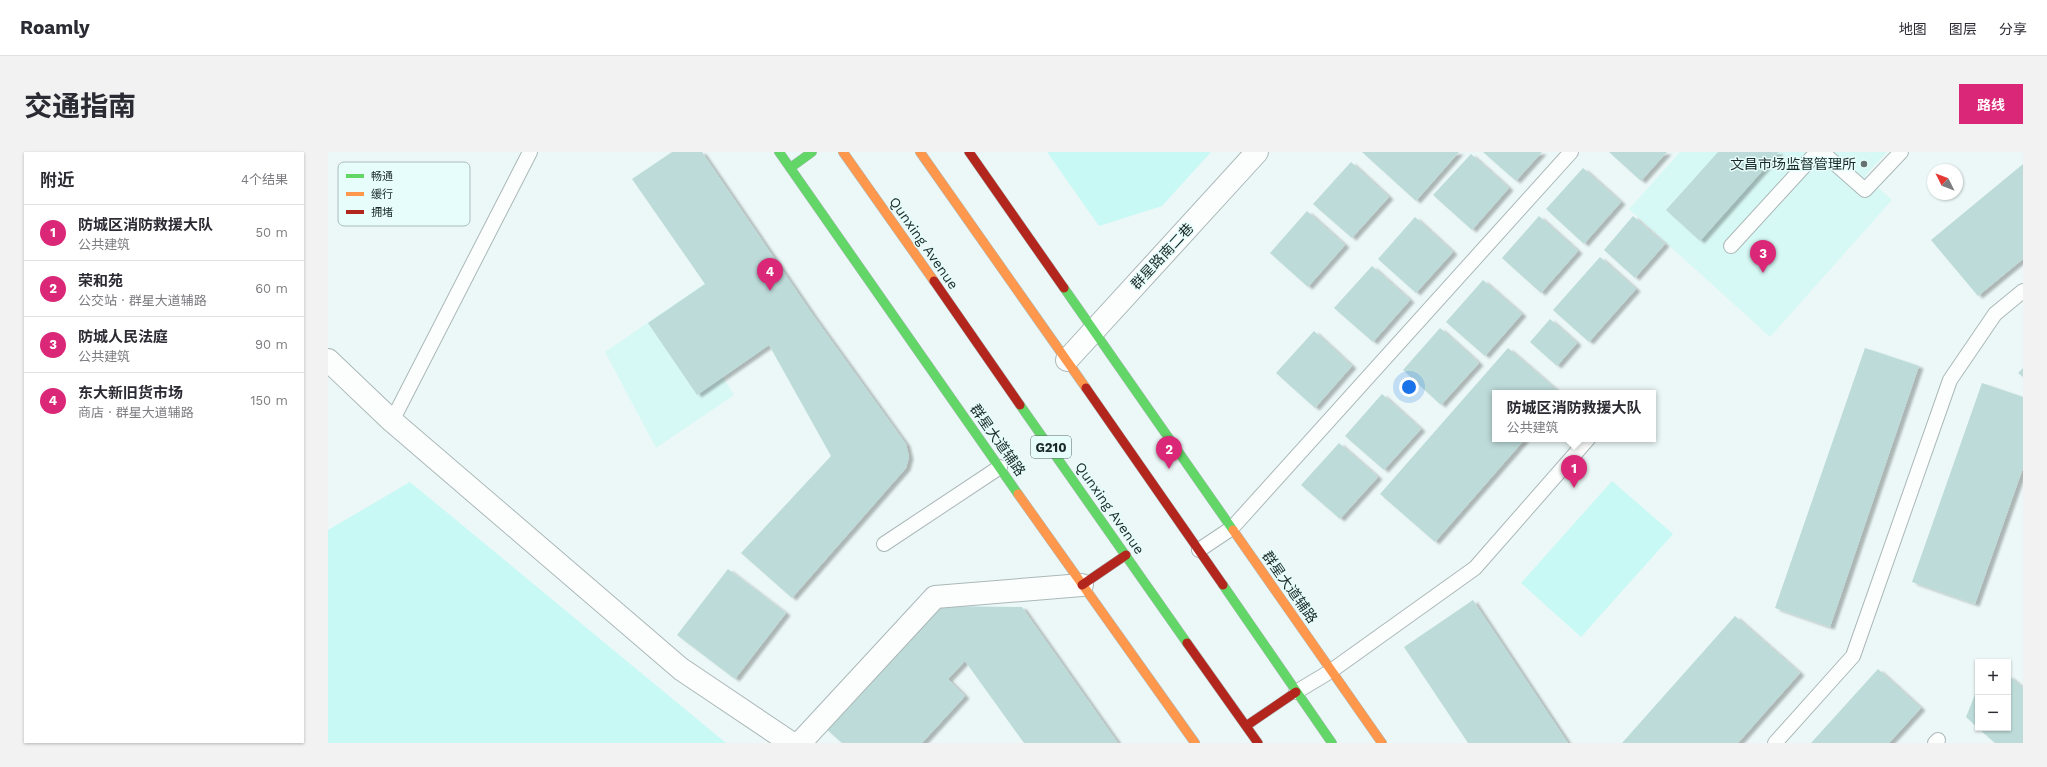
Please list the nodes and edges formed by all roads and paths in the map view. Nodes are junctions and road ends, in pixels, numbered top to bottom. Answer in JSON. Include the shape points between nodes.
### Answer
{"nodes":[{"id":1,"x":530,"y":152,"type":"edge"},
{"id":2,"x":779,"y":152,"type":"edge"},
{"id":3,"x":812,"y":152,"type":"edge"},
{"id":4,"x":843,"y":152,"type":"edge"},
{"id":5,"x":920,"y":152,"type":"edge"},
{"id":6,"x":969,"y":152,"type":"edge"},
{"id":7,"x":1257,"y":152,"type":"edge"},
{"id":8,"x":1571,"y":152,"type":"edge"},
{"id":9,"x":1817,"y":152,"type":"edge"},
{"id":10,"x":1822,"y":152,"type":"edge"},
{"id":11,"x":1901,"y":152,"type":"edge"},
{"id":12,"x":790,"y":168,"type":"junction"},
{"id":13,"x":1731,"y":246,"type":"dead end"},
{"id":14,"x":2023,"y":291,"type":"edge"},
{"id":15,"x":1094,"y":330,"type":"junction"},
{"id":16,"x":328,"y":360,"type":"edge"},
{"id":17,"x":1067,"y":360,"type":"junction"},
{"id":18,"x":392,"y":421,"type":"junction"},
{"id":19,"x":1585,"y":442,"type":"edge"},
{"id":20,"x":1000,"y":467,"type":"junction"},
{"id":21,"x":1232,"y":528,"type":"junction"},
{"id":22,"x":884,"y":544,"type":"dead end"},
{"id":23,"x":1199,"y":550,"type":"junction"},
{"id":24,"x":1126,"y":555,"type":"junction"},
{"id":25,"x":1082,"y":585,"type":"junction"},
{"id":26,"x":1332,"y":671,"type":"junction"},
{"id":27,"x":1296,"y":692,"type":"junction"},
{"id":28,"x":1246,"y":726,"type":"junction"},
{"id":29,"x":791,"y":743,"type":"edge"},
{"id":30,"x":800,"y":743,"type":"edge"},
{"id":31,"x":1196,"y":743,"type":"edge"},
{"id":32,"x":1258,"y":743,"type":"edge"},
{"id":33,"x":1332,"y":743,"type":"edge"},
{"id":34,"x":1382,"y":743,"type":"edge"},
{"id":35,"x":1774,"y":743,"type":"edge"}],
"edges":[{"from":1,"to":18,"type":"lane"},
{"from":2,"to":12,"type":"main road","name":"群星大道辅路"},
{"from":3,"to":12,"type":"main road"},
{"from":4,"to":24,"type":"main road","name":"Qunxing Avenue","number":"G210"},
{"from":5,"to":17,"type":"main road"},
{"from":6,"to":15,"type":"main road","name":"群星大道辅路"},
{"from":7,"to":15,"type":"street","name":"群星路南二巷"},
{"from":8,"to":21,"type":"lane"},
{"from":9,"to":13,"type":"lane"},
{"from":10,"to":11,"type":"lane","via":[[1865,190]]},
{"from":12,"to":20,"type":"main road","name":"群星大道辅路"},
{"from":14,"to":35,"type":"lane","via":[[1995,314],[1950,380],[1853,656]]},
{"from":15,"to":17,"type":"street","name":"群星路南二巷"},
{"from":15,"to":21,"type":"main road","name":"群星大道辅路"},
{"from":16,"to":18,"type":"street"},
{"from":17,"to":23,"type":"main road"},
{"from":18,"to":29,"type":"street","via":[[681,668]]},
{"from":19,"to":26,"type":"lane","via":[[1475,568]]},
{"from":20,"to":22,"type":"lane"},
{"from":20,"to":25,"type":"main road","name":"群星大道辅路"},
{"from":21,"to":23,"type":"lane"},
{"from":21,"to":26,"type":"main road","name":"群星大道辅路"},
{"from":23,"to":27,"type":"main road"},
{"from":24,"to":25,"type":"main road"},
{"from":24,"to":28,"type":"main road","name":"Qunxing Avenue","number":"G210"},
{"from":25,"to":30,"type":"street","via":[[935,597]]},
{"from":25,"to":31,"type":"main road","name":"群星大道辅路"},
{"from":26,"to":27,"type":"lane"},
{"from":26,"to":34,"type":"main road","name":"群星大道辅路"},
{"from":27,"to":28,"type":"main road"},
{"from":27,"to":33,"type":"main road"},
{"from":28,"to":32,"type":"main road","name":"Qunxing Avenue","number":"G210"}]}
